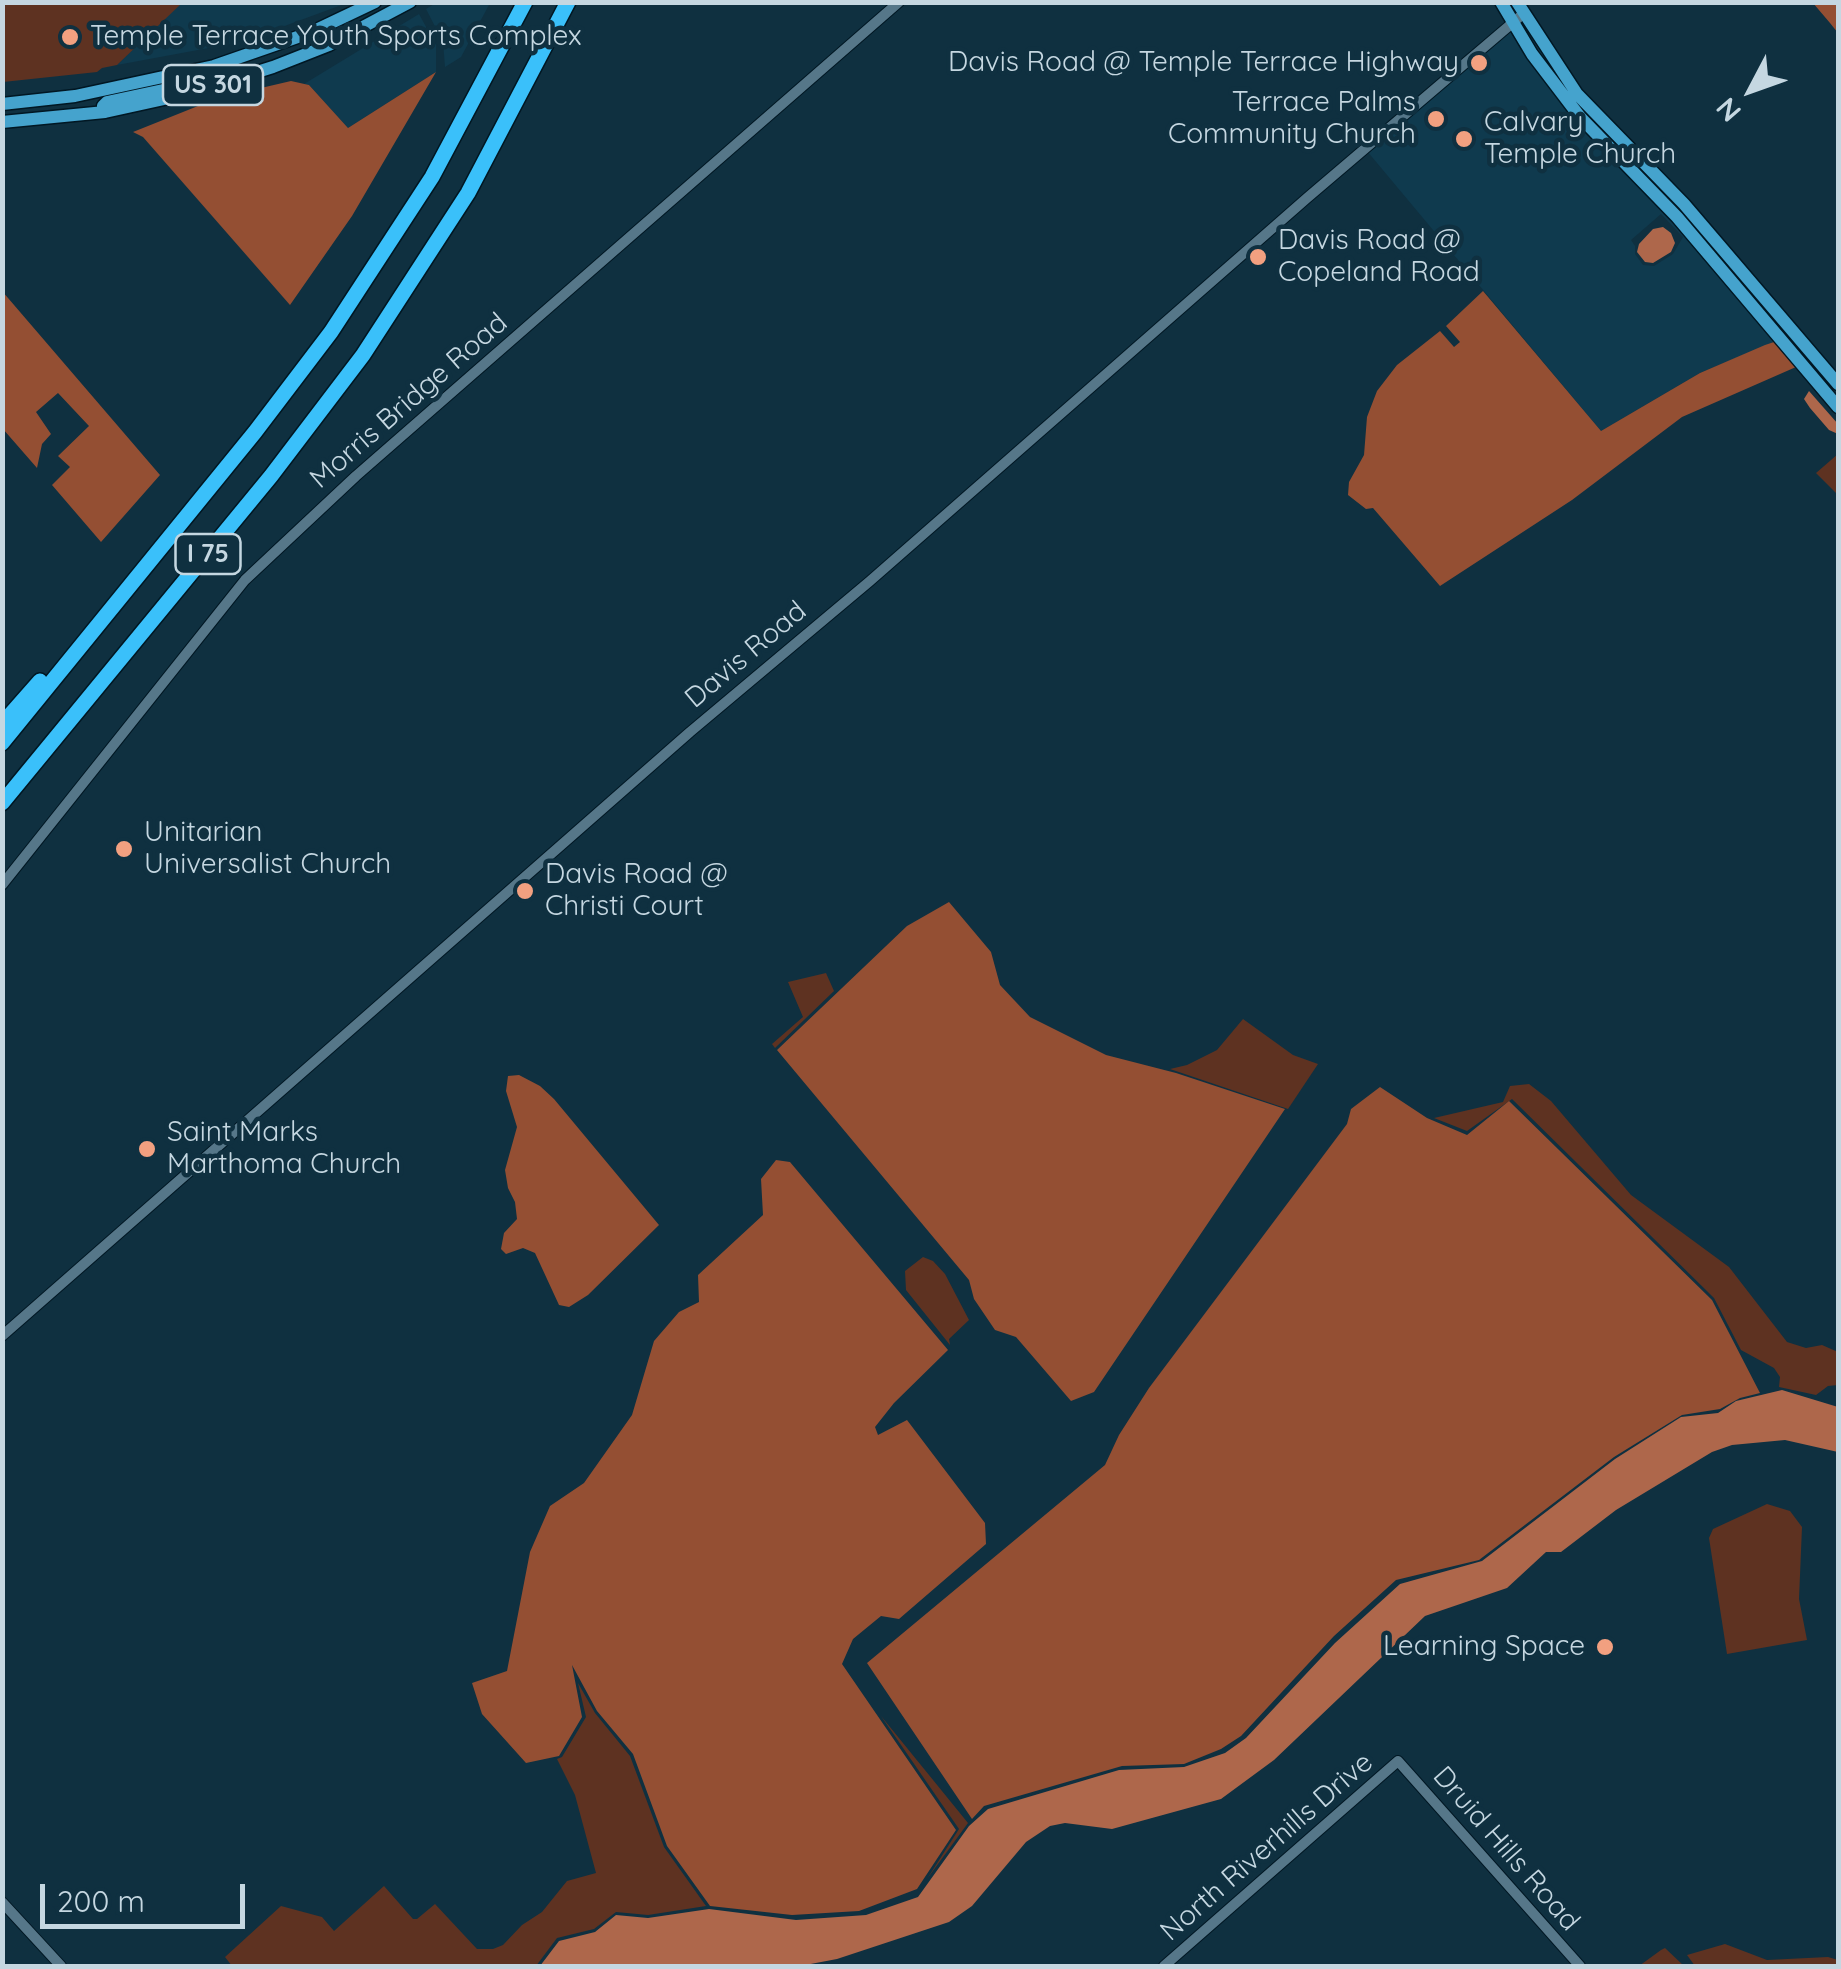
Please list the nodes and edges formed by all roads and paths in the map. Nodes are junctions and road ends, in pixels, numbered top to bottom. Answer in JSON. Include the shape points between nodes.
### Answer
{"nodes":[{"id":1,"x":375,"y":2,"type":"edge"},
{"id":2,"x":410,"y":2,"type":"edge"},
{"id":3,"x":525,"y":2,"type":"edge"},
{"id":4,"x":568,"y":2,"type":"edge"},
{"id":5,"x":900,"y":2,"type":"edge"},
{"id":6,"x":1501,"y":2,"type":"edge"},
{"id":7,"x":1517,"y":13,"type":"edge"},
{"id":8,"x":230,"y":61,"type":"junction"},
{"id":9,"x":76,"y":96,"type":"junction"},
{"id":10,"x":2,"y":104,"type":"edge"},
{"id":11,"x":2,"y":112,"type":"edge"},
{"id":12,"x":105,"y":112,"type":"junction"},
{"id":13,"x":2,"y":122,"type":"edge"},
{"id":14,"x":1838,"y":384,"type":"edge"},
{"id":15,"x":1838,"y":407,"type":"edge"},
{"id":16,"x":128,"y":587,"type":"junction"},
{"id":17,"x":2,"y":724,"type":"edge"},
{"id":18,"x":2,"y":743,"type":"edge"},
{"id":19,"x":2,"y":804,"type":"edge"},
{"id":20,"x":2,"y":885,"type":"edge"},
{"id":21,"x":2,"y":1336,"type":"edge"},
{"id":22,"x":1398,"y":1760,"type":"joint"},
{"id":23,"x":2,"y":1902,"type":"edge"},
{"id":24,"x":61,"y":1966,"type":"edge"},
{"id":25,"x":1164,"y":1966,"type":"edge"},
{"id":26,"x":1580,"y":1966,"type":"edge"}],
"edges":[{"from":1,"to":8,"type":"main road","number":"US 301"},
{"from":2,"to":12,"type":"main road","number":"US 301","via":[[273,67]]},
{"from":3,"to":16,"type":"highway","number":"I 75","via":[[458,132],[368,280]]},
{"from":4,"to":19,"type":"highway","number":"I 75","via":[[468,193],[363,355]]},
{"from":5,"to":20,"type":"street","name":"Morris Bridge Road","via":[[245,580]]},
{"from":6,"to":7,"type":"main road"},
{"from":7,"to":14,"type":"main road","via":[[1578,94],[1684,204]]},
{"from":7,"to":15,"type":"main road","via":[[1580,117],[1677,217]]},
{"from":7,"to":21,"type":"street","name":"Davis Road"},
{"from":8,"to":9,"type":"main road","number":"US 301"},
{"from":8,"to":12,"type":"main road","via":[[225,72],[107,102]]},
{"from":9,"to":10,"type":"main road","number":"US 301"},
{"from":9,"to":11,"type":"main road","via":[[64,108]]},
{"from":12,"to":13,"type":"main road","number":"US 301"},
{"from":16,"to":17,"type":"highway"},
{"from":16,"to":18,"type":"highway","number":"I 75"},
{"from":22,"to":25,"type":"street","name":"North Riverhills Drive"},
{"from":22,"to":26,"type":"street","name":"Druid Hills Road"},
{"from":23,"to":24,"type":"street"}]}
